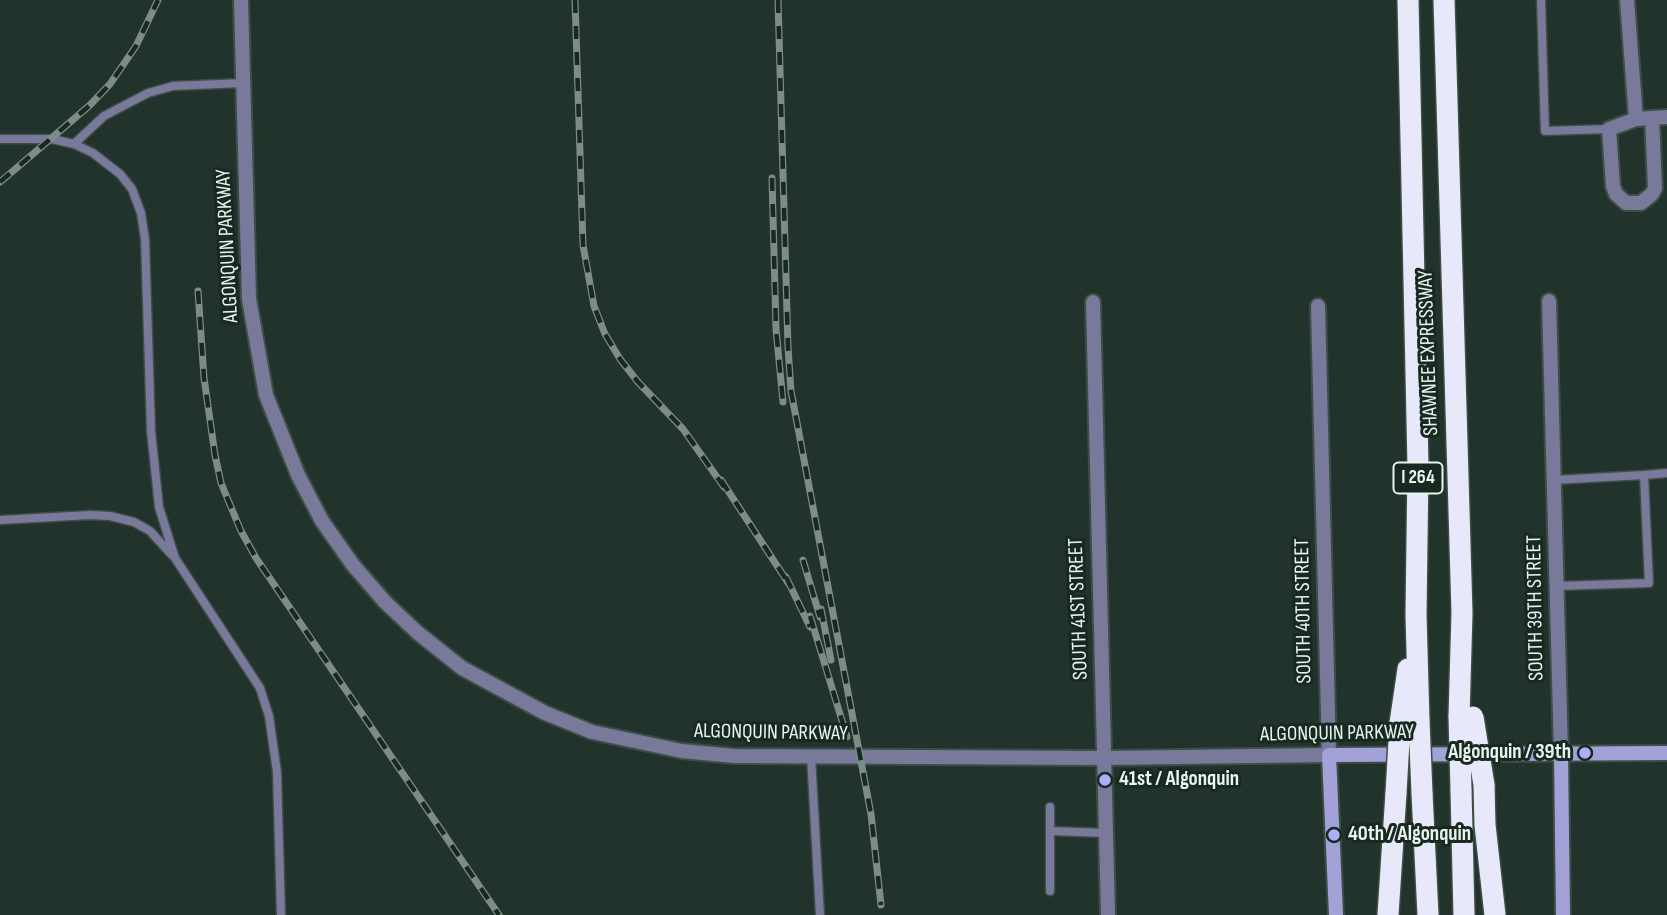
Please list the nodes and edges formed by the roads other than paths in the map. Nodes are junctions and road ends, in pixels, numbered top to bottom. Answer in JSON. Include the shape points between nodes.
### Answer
{"nodes":[{"id":1,"x":241,"y":0,"type":"edge"},
{"id":2,"x":1408,"y":0,"type":"edge"},
{"id":3,"x":1444,"y":0,"type":"edge"},
{"id":4,"x":1541,"y":0,"type":"edge"},
{"id":5,"x":1627,"y":0,"type":"edge"},
{"id":6,"x":243,"y":83,"type":"junction"},
{"id":7,"x":1660,"y":118,"type":"edge"},
{"id":8,"x":1636,"y":119,"type":"junction"},
{"id":9,"x":1609,"y":129,"type":"junction"},
{"id":10,"x":0,"y":139,"type":"edge"},
{"id":11,"x":74,"y":144,"type":"junction"},
{"id":12,"x":1549,"y":301,"type":"dead end"},
{"id":13,"x":1093,"y":302,"type":"dead end"},
{"id":14,"x":1318,"y":306,"type":"dead end"},
{"id":15,"x":1667,"y":473,"type":"edge"},
{"id":16,"x":1644,"y":475,"type":"junction"},
{"id":17,"x":1554,"y":480,"type":"junction"},
{"id":18,"x":0,"y":520,"type":"edge"},
{"id":19,"x":175,"y":558,"type":"junction"},
{"id":20,"x":1556,"y":586,"type":"junction"},
{"id":21,"x":1466,"y":717,"type":"junction"},
{"id":22,"x":1409,"y":722,"type":"junction"},
{"id":23,"x":1561,"y":753,"type":"junction"},
{"id":24,"x":1667,"y":753,"type":"edge"},
{"id":25,"x":1329,"y":755,"type":"junction"},
{"id":26,"x":811,"y":756,"type":"junction"},
{"id":27,"x":1104,"y":758,"type":"junction"},
{"id":28,"x":1050,"y":807,"type":"dead end"},
{"id":29,"x":1050,"y":831,"type":"junction"},
{"id":30,"x":1106,"y":833,"type":"junction"},
{"id":31,"x":1050,"y":891,"type":"dead end"},
{"id":32,"x":281,"y":915,"type":"edge"},
{"id":33,"x":820,"y":915,"type":"edge"},
{"id":34,"x":1108,"y":915,"type":"edge"},
{"id":35,"x":1336,"y":915,"type":"edge"},
{"id":36,"x":1388,"y":915,"type":"edge"},
{"id":37,"x":1428,"y":915,"type":"edge"},
{"id":38,"x":1464,"y":915,"type":"edge"},
{"id":39,"x":1495,"y":915,"type":"edge"},
{"id":40,"x":1563,"y":915,"type":"edge"}],
"edges":[{"from":1,"to":6,"type":"street","name":"ALGONQUIN PARKWAY"},
{"from":2,"to":22,"type":"highway","name":"SHAWNEE EXPRESSWAY","number":"I 264","via":[[1418,466]]},
{"from":3,"to":21,"type":"highway","name":"SHAWNEE EXPRESSWAY","number":"I 264"},
{"from":4,"to":9,"type":"lane","via":[[1545,131]]},
{"from":5,"to":8,"type":"street"},
{"from":6,"to":11,"type":"lane","via":[[173,86],[148,93],[104,116]]},
{"from":6,"to":26,"type":"street","name":"ALGONQUIN PARKWAY","via":[[249,299],[266,395],[322,521],[384,602],[462,668],[545,713],[592,732],[682,751]]},
{"from":7,"to":8,"type":"street"},
{"from":7,"to":9,"type":"street","via":[[1655,188],[1642,203],[1626,202],[1616,194]]},
{"from":8,"to":9,"type":"street"},
{"from":10,"to":11,"type":"lane","via":[[52,139]]},
{"from":11,"to":19,"type":"lane","via":[[120,174],[141,213],[156,486]]},
{"from":12,"to":17,"type":"street","name":"SOUTH 39TH STREET"},
{"from":13,"to":27,"type":"street","name":"SOUTH 41ST STREET"},
{"from":14,"to":25,"type":"street","name":"SOUTH 40TH STREET"},
{"from":15,"to":16,"type":"lane"},
{"from":16,"to":17,"type":"lane"},
{"from":16,"to":20,"type":"lane","via":[[1649,583]]},
{"from":17,"to":20,"type":"street","name":"SOUTH 39TH STREET"},
{"from":18,"to":19,"type":"lane","via":[[110,516],[150,531]]},
{"from":19,"to":32,"type":"lane","via":[[260,688],[269,716],[277,772]]},
{"from":20,"to":23,"type":"street","name":"SOUTH 39TH STREET"},
{"from":21,"to":38,"type":"highway","name":"SHAWNEE EXPRESSWAY","number":"I 264","bridge":true,"via":[[1461,790]]},
{"from":21,"to":39,"type":"highway","bridge":true,"via":[[1483,785]]},
{"from":22,"to":36,"type":"highway","bridge":true,"via":[[1396,793]]},
{"from":22,"to":37,"type":"highway","bridge":true,"via":[[1422,793]]},
{"from":23,"to":24,"type":"main road","name":"ALGONQUIN PARKWAY"},
{"from":23,"to":25,"type":"main road","name":"ALGONQUIN PARKWAY"},
{"from":23,"to":40,"type":"main road","name":"SOUTH 39TH STREET"},
{"from":25,"to":27,"type":"street","name":"ALGONQUIN PARKWAY"},
{"from":25,"to":35,"type":"main road","name":"SOUTH 40TH STREET"},
{"from":26,"to":27,"type":"street","name":"ALGONQUIN PARKWAY"},
{"from":26,"to":33,"type":"lane"},
{"from":27,"to":30,"type":"street","name":"SOUTH 41ST STREET"},
{"from":28,"to":29,"type":"lane"},
{"from":29,"to":30,"type":"lane"},
{"from":29,"to":31,"type":"lane"},
{"from":30,"to":34,"type":"street","name":"SOUTH 41ST STREET"}]}
